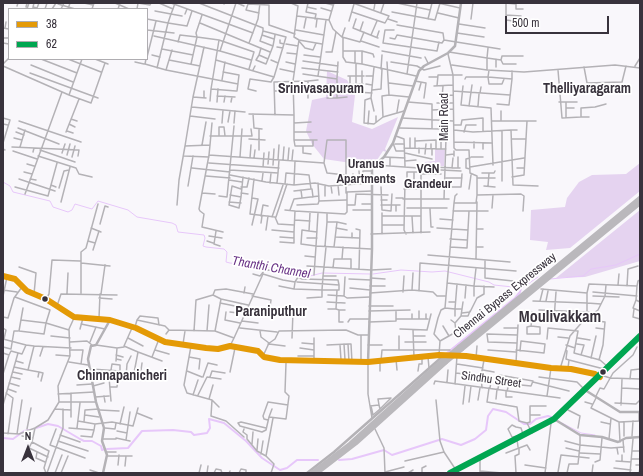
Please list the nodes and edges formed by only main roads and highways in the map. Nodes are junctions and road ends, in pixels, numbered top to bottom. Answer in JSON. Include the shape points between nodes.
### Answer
{"nodes":[{"id":1,"x":640,"y":198,"type":"edge"},
{"id":2,"x":640,"y":203,"type":"edge"},
{"id":3,"x":639,"y":338,"type":"edge"},
{"id":4,"x":461,"y":348,"type":"junction"},
{"id":5,"x":443,"y":358,"type":"junction"},
{"id":6,"x":585,"y":391,"type":"junction"},
{"id":7,"x":554,"y":421,"type":"junction"},
{"id":8,"x":531,"y":432,"type":"junction"},
{"id":9,"x":519,"y":438,"type":"junction"},
{"id":10,"x":454,"y":471,"type":"edge"},
{"id":11,"x":312,"y":473,"type":"edge"},
{"id":12,"x":317,"y":473,"type":"edge"},
{"id":13,"x":450,"y":473,"type":"edge"}],
"edges":[{"from":1,"to":4,"type":"highway","name":"Chennai Bypass Expressway"},
{"from":2,"to":4,"type":"highway","name":"Chennai Bypass Expressway"},
{"from":3,"to":6,"type":"main road"},
{"from":4,"to":5,"type":"highway","name":"Chennai Bypass Expressway","bridge":true},
{"from":5,"to":11,"type":"highway","name":"Chennai Bypass Expressway","via":[[350,444]]},
{"from":5,"to":12,"type":"highway","name":"Chennai Bypass Expressway","via":[[356,442]]},
{"from":6,"to":7,"type":"main road"},
{"from":6,"to":7,"type":"main road"},
{"from":7,"to":8,"type":"main road"},
{"from":8,"to":9,"type":"main road"},
{"from":8,"to":9,"type":"main road"},
{"from":9,"to":10,"type":"main road"},
{"from":10,"to":13,"type":"main road"}]}
